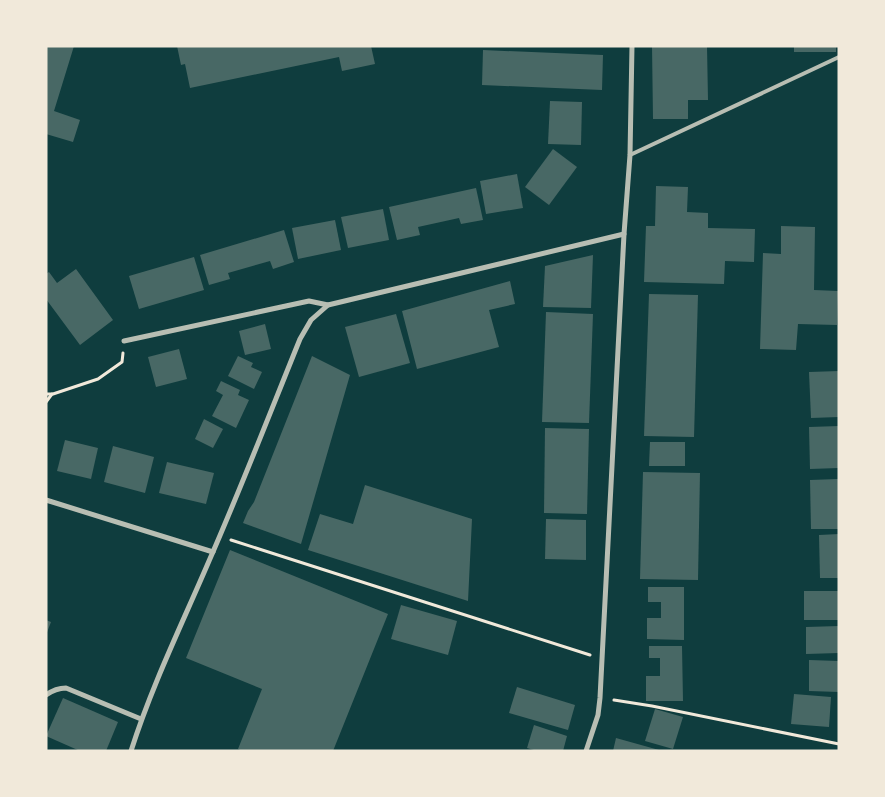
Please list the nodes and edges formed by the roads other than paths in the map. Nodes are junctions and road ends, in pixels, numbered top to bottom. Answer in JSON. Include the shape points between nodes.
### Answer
{"nodes":[{"id":1,"x":632,"y":46,"type":"edge"},
{"id":2,"x":839,"y":57,"type":"edge"},
{"id":3,"x":630,"y":155,"type":"junction"},
{"id":4,"x":624,"y":234,"type":"junction"},
{"id":5,"x":328,"y":305,"type":"junction"},
{"id":6,"x":124,"y":341,"type":"road end"},
{"id":7,"x":46,"y":500,"type":"edge"},
{"id":8,"x":213,"y":552,"type":"junction"},
{"id":9,"x":46,"y":695,"type":"edge"},
{"id":10,"x":141,"y":719,"type":"junction"},
{"id":11,"x":131,"y":751,"type":"edge"},
{"id":12,"x":586,"y":751,"type":"edge"}],
"edges":[{"from":1,"to":3,"type":"street"},
{"from":2,"to":3,"type":"lane"},
{"from":3,"to":4,"type":"street"},
{"from":4,"to":5,"type":"street"},
{"from":4,"to":12,"type":"street","via":[[600,698]]},
{"from":5,"to":6,"type":"street","via":[[309,301]]},
{"from":5,"to":8,"type":"street","via":[[311,320],[300,339]]},
{"from":7,"to":8,"type":"street"},
{"from":8,"to":10,"type":"street"},
{"from":9,"to":10,"type":"street","via":[[52,690],[66,688]]},
{"from":10,"to":11,"type":"street"}]}
